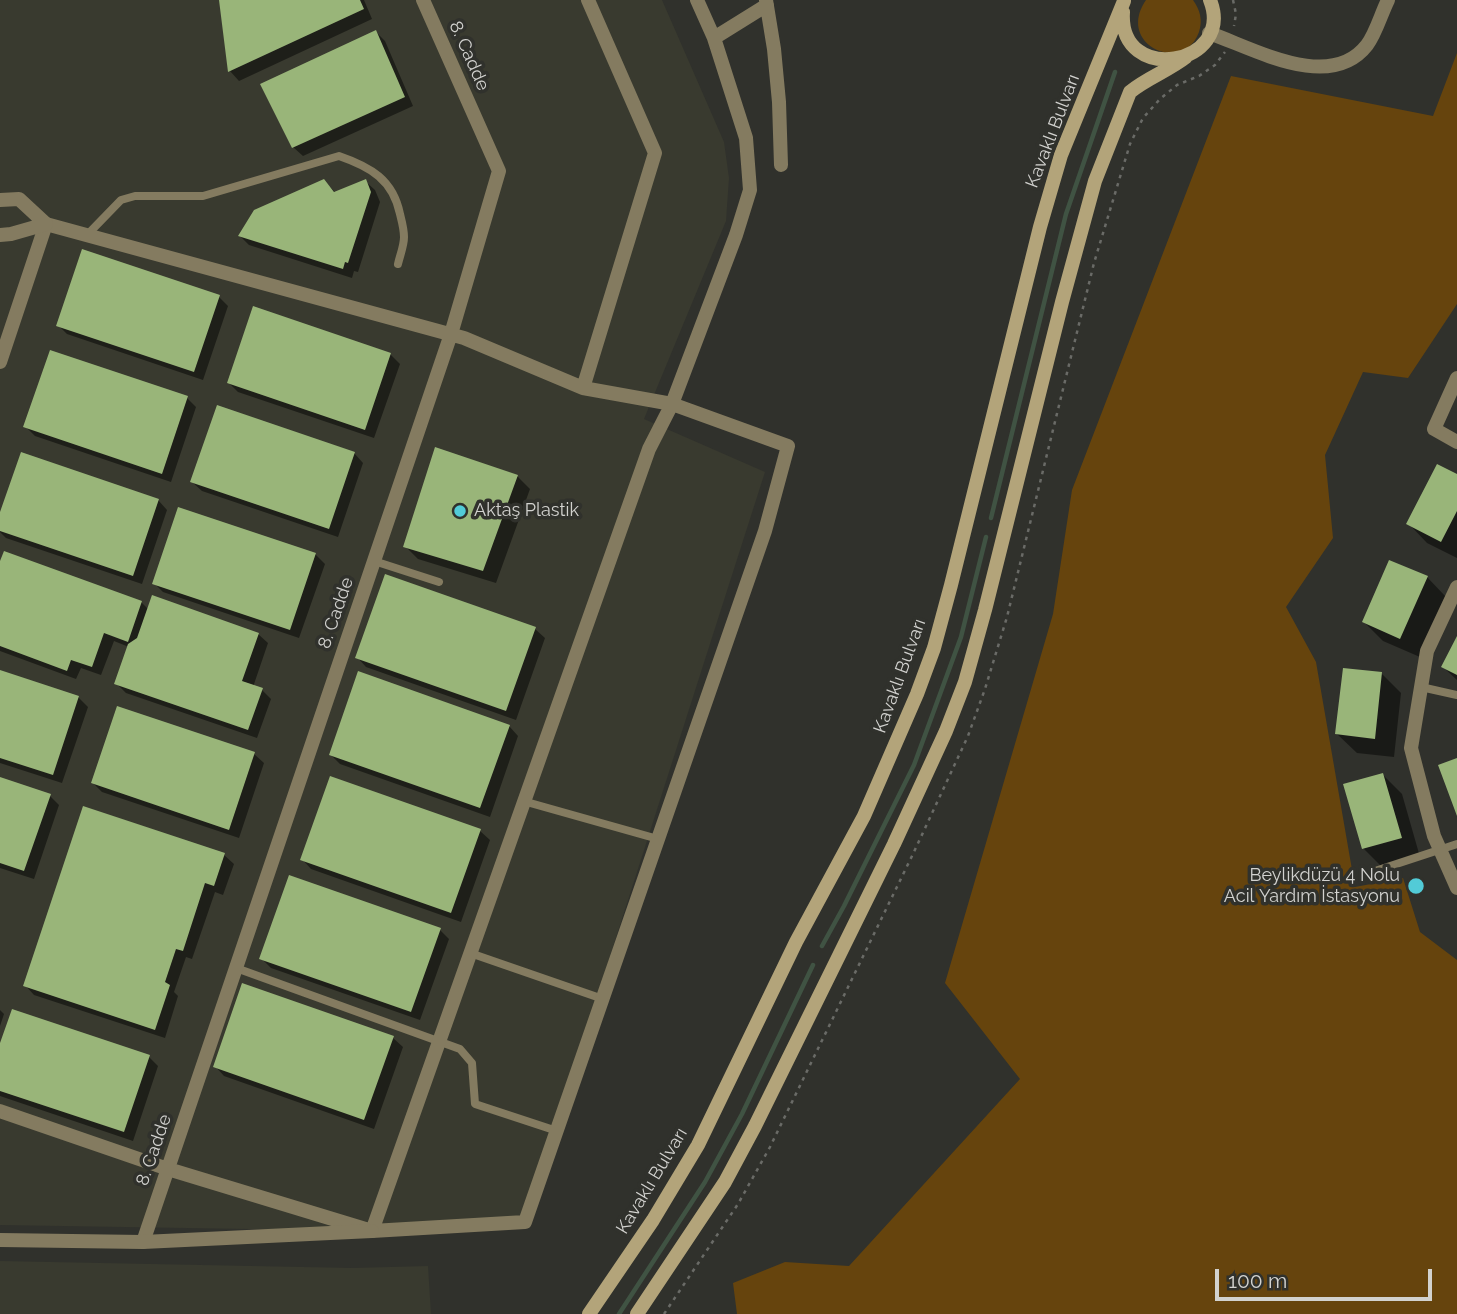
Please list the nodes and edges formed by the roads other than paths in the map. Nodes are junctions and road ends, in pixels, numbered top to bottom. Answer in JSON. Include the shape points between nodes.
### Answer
{"nodes":[{"id":1,"x":423,"y":0,"type":"edge"},
{"id":2,"x":588,"y":0,"type":"edge"},
{"id":3,"x":697,"y":0,"type":"edge"},
{"id":4,"x":1210,"y":0,"type":"edge"},
{"id":5,"x":1388,"y":0,"type":"edge"},
{"id":6,"x":1125,"y":1,"type":"edge"},
{"id":7,"x":766,"y":3,"type":"edge"},
{"id":8,"x":1209,"y":33,"type":"junction"},
{"id":9,"x":714,"y":38,"type":"junction"},
{"id":10,"x":1186,"y":57,"type":"junction"},
{"id":11,"x":781,"y":165,"type":"dead end"},
{"id":12,"x":0,"y":200,"type":"edge"},
{"id":13,"x":46,"y":224,"type":"junction"},
{"id":14,"x":0,"y":235,"type":"edge"},
{"id":15,"x":87,"y":235,"type":"junction"},
{"id":16,"x":398,"y":264,"type":"dead end"},
{"id":17,"x":450,"y":334,"type":"junction"},
{"id":18,"x":0,"y":362,"type":"edge"},
{"id":19,"x":1457,"y":378,"type":"edge"},
{"id":20,"x":583,"y":388,"type":"junction"},
{"id":21,"x":672,"y":404,"type":"junction"},
{"id":22,"x":1457,"y":442,"type":"edge"},
{"id":23,"x":374,"y":561,"type":"junction"},
{"id":24,"x":439,"y":582,"type":"dead end"},
{"id":25,"x":1457,"y":587,"type":"edge"},
{"id":26,"x":1421,"y":687,"type":"junction"},
{"id":27,"x":1457,"y":695,"type":"edge"},
{"id":28,"x":523,"y":801,"type":"junction"},
{"id":29,"x":658,"y":839,"type":"junction"},
{"id":30,"x":1457,"y":844,"type":"edge"},
{"id":31,"x":1441,"y":851,"type":"junction"},
{"id":32,"x":1372,"y":872,"type":"dead end"},
{"id":33,"x":1457,"y":888,"type":"edge"},
{"id":34,"x":470,"y":953,"type":"junction"},
{"id":35,"x":236,"y":968,"type":"junction"},
{"id":36,"x":603,"y":999,"type":"junction"},
{"id":37,"x":439,"y":1040,"type":"junction"},
{"id":38,"x":0,"y":1111,"type":"edge"},
{"id":39,"x":557,"y":1131,"type":"junction"},
{"id":40,"x":168,"y":1169,"type":"junction"},
{"id":41,"x":372,"y":1231,"type":"junction"},
{"id":42,"x":0,"y":1240,"type":"edge"},
{"id":43,"x":143,"y":1242,"type":"junction"},
{"id":44,"x":589,"y":1314,"type":"edge"},
{"id":45,"x":638,"y":1314,"type":"edge"}],
"edges":[{"from":1,"to":17,"type":"street","name":"8. Cadde","via":[[499,171]]},
{"from":2,"to":20,"type":"street","via":[[655,153]]},
{"from":3,"to":9,"type":"street"},
{"from":4,"to":8,"type":"main road","via":[[1213,21]]},
{"from":5,"to":8,"type":"street","via":[[1368,44],[1340,64],[1322,68],[1293,63]]},
{"from":6,"to":10,"type":"main road","name":"Kavaklı Bulvarı","via":[[1122,16],[1131,43],[1156,59]]},
{"from":6,"to":44,"type":"main road","name":"Kavaklı Bulvarı","via":[[1061,155],[951,585],[917,694],[864,816],[796,942],[698,1145]]},
{"from":7,"to":9,"type":"street"},
{"from":7,"to":11,"type":"street","via":[[779,102]]},
{"from":8,"to":10,"type":"main road"},
{"from":9,"to":21,"type":"street","via":[[746,138],[750,190]]},
{"from":10,"to":45,"type":"main road","via":[[1130,92],[1095,181],[985,610],[946,731],[750,1136]]},
{"from":12,"to":13,"type":"street","via":[[19,199]]},
{"from":13,"to":14,"type":"street"},
{"from":13,"to":15,"type":"street"},
{"from":13,"to":18,"type":"street"},
{"from":15,"to":16,"type":"lane","via":[[128,198],[203,196],[339,156],[381,176],[394,193],[404,237]]},
{"from":15,"to":17,"type":"street"},
{"from":17,"to":20,"type":"street"},
{"from":17,"to":23,"type":"street","name":"8. Cadde"},
{"from":19,"to":22,"type":"street","via":[[1434,429]]},
{"from":20,"to":21,"type":"street"},
{"from":21,"to":28,"type":"street","via":[[649,449]]},
{"from":21,"to":29,"type":"street","via":[[788,446],[765,531]]},
{"from":23,"to":24,"type":"lane"},
{"from":23,"to":35,"type":"street","name":"8. Cadde"},
{"from":25,"to":26,"type":"street","via":[[1427,651]]},
{"from":26,"to":27,"type":"lane"},
{"from":26,"to":31,"type":"street","via":[[1410,748]]},
{"from":28,"to":29,"type":"lane"},
{"from":28,"to":34,"type":"street"},
{"from":29,"to":36,"type":"street"},
{"from":30,"to":31,"type":"lane"},
{"from":31,"to":32,"type":"lane"},
{"from":31,"to":33,"type":"street"},
{"from":34,"to":36,"type":"lane"},
{"from":34,"to":37,"type":"street"},
{"from":35,"to":37,"type":"lane"},
{"from":35,"to":40,"type":"street","name":"8. Cadde"},
{"from":36,"to":39,"type":"street"},
{"from":37,"to":39,"type":"lane","via":[[460,1049],[472,1063],[475,1104]]},
{"from":37,"to":41,"type":"street"},
{"from":38,"to":40,"type":"street"},
{"from":39,"to":41,"type":"street","via":[[525,1222]]},
{"from":40,"to":41,"type":"street"},
{"from":40,"to":43,"type":"street","name":"8. Cadde"},
{"from":41,"to":43,"type":"street"},
{"from":42,"to":43,"type":"street"}]}
